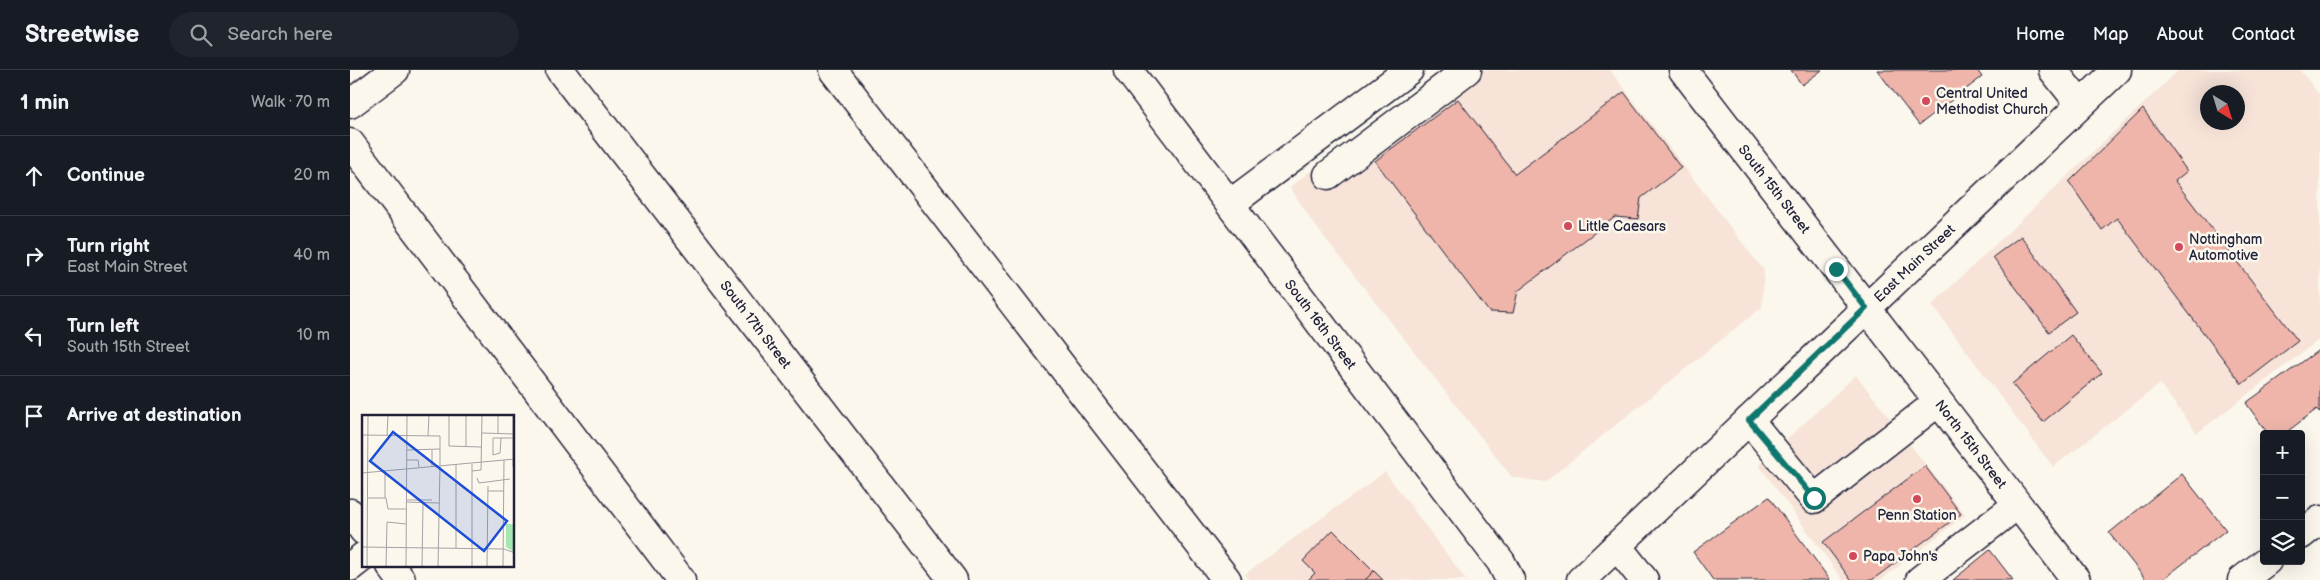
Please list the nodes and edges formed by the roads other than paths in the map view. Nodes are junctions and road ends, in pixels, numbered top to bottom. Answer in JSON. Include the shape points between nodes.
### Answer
{"nodes":[{"id":1,"x":395,"y":70,"type":"edge"},
{"id":2,"x":560,"y":70,"type":"edge"},
{"id":3,"x":833,"y":70,"type":"edge"},
{"id":4,"x":1128,"y":70,"type":"edge"},
{"id":5,"x":1407,"y":70,"type":"edge"},
{"id":6,"x":1466,"y":70,"type":"edge"},
{"id":7,"x":1683,"y":70,"type":"edge"},
{"id":8,"x":2053,"y":70,"type":"edge"},
{"id":9,"x":2117,"y":70,"type":"edge"},
{"id":10,"x":350,"y":104,"type":"edge"},
{"id":11,"x":2080,"y":104,"type":"junction"},
{"id":12,"x":350,"y":143,"type":"edge"},
{"id":13,"x":1328,"y":175,"type":"dead end"},
{"id":14,"x":1230,"y":204,"type":"junction"},
{"id":15,"x":1866,"y":308,"type":"junction"},
{"id":16,"x":1938,"y":402,"type":"junction"},
{"id":17,"x":1749,"y":420,"type":"junction"},
{"id":18,"x":2017,"y":505,"type":"junction"},
{"id":19,"x":350,"y":513,"type":"edge"},
{"id":20,"x":2320,"y":520,"type":"edge"},
{"id":21,"x":362,"y":528,"type":"edge"},
{"id":22,"x":2305,"y":532,"type":"edge"},
{"id":23,"x":1617,"y":546,"type":"junction"},
{"id":24,"x":362,"y":558,"type":"edge"},
{"id":25,"x":2261,"y":565,"type":"edge"},
{"id":26,"x":350,"y":567,"type":"edge"},
{"id":27,"x":392,"y":568,"type":"edge"},
{"id":28,"x":401,"y":580,"type":"edge"},
{"id":29,"x":681,"y":580,"type":"edge"},
{"id":30,"x":953,"y":580,"type":"edge"},
{"id":31,"x":1227,"y":580,"type":"edge"},
{"id":32,"x":1510,"y":580,"type":"edge"},
{"id":33,"x":1581,"y":580,"type":"edge"},
{"id":34,"x":1644,"y":580,"type":"edge"},
{"id":35,"x":1920,"y":580,"type":"edge"},
{"id":36,"x":2076,"y":580,"type":"edge"},
{"id":37,"x":2242,"y":580,"type":"edge"}],
"edges":[{"from":1,"to":10,"type":"street"},
{"from":2,"to":30,"type":"street","name":"South 17th Street"},
{"from":3,"to":31,"type":"street"},
{"from":4,"to":14,"type":"street","name":"South 16th Street"},
{"from":5,"to":14,"type":"street"},
{"from":6,"to":13,"type":"street"},
{"from":7,"to":15,"type":"street","name":"South 15th Street"},
{"from":8,"to":11,"type":"street"},
{"from":9,"to":11,"type":"street","name":"East Main Street"},
{"from":11,"to":15,"type":"street","name":"East Main Street"},
{"from":12,"to":29,"type":"street"},
{"from":14,"to":32,"type":"street","name":"South 16th Street","via":[[1501,562]]},
{"from":15,"to":16,"type":"street","name":"North 15th Street"},
{"from":15,"to":17,"type":"street","name":"East Main Street"},
{"from":16,"to":17,"type":"street","via":[[1814,498]]},
{"from":16,"to":18,"type":"street","name":"North 15th Street"},
{"from":17,"to":23,"type":"street","name":"East Main Street"},
{"from":18,"to":35,"type":"street"},
{"from":18,"to":36,"type":"street","name":"North 15th Street"},
{"from":19,"to":21,"type":"street"},
{"from":20,"to":22,"type":"street"},
{"from":23,"to":33,"type":"street","name":"East Main Street"},
{"from":23,"to":34,"type":"street"},
{"from":24,"to":26,"type":"street"},
{"from":25,"to":37,"type":"street"},
{"from":27,"to":28,"type":"street"}]}
